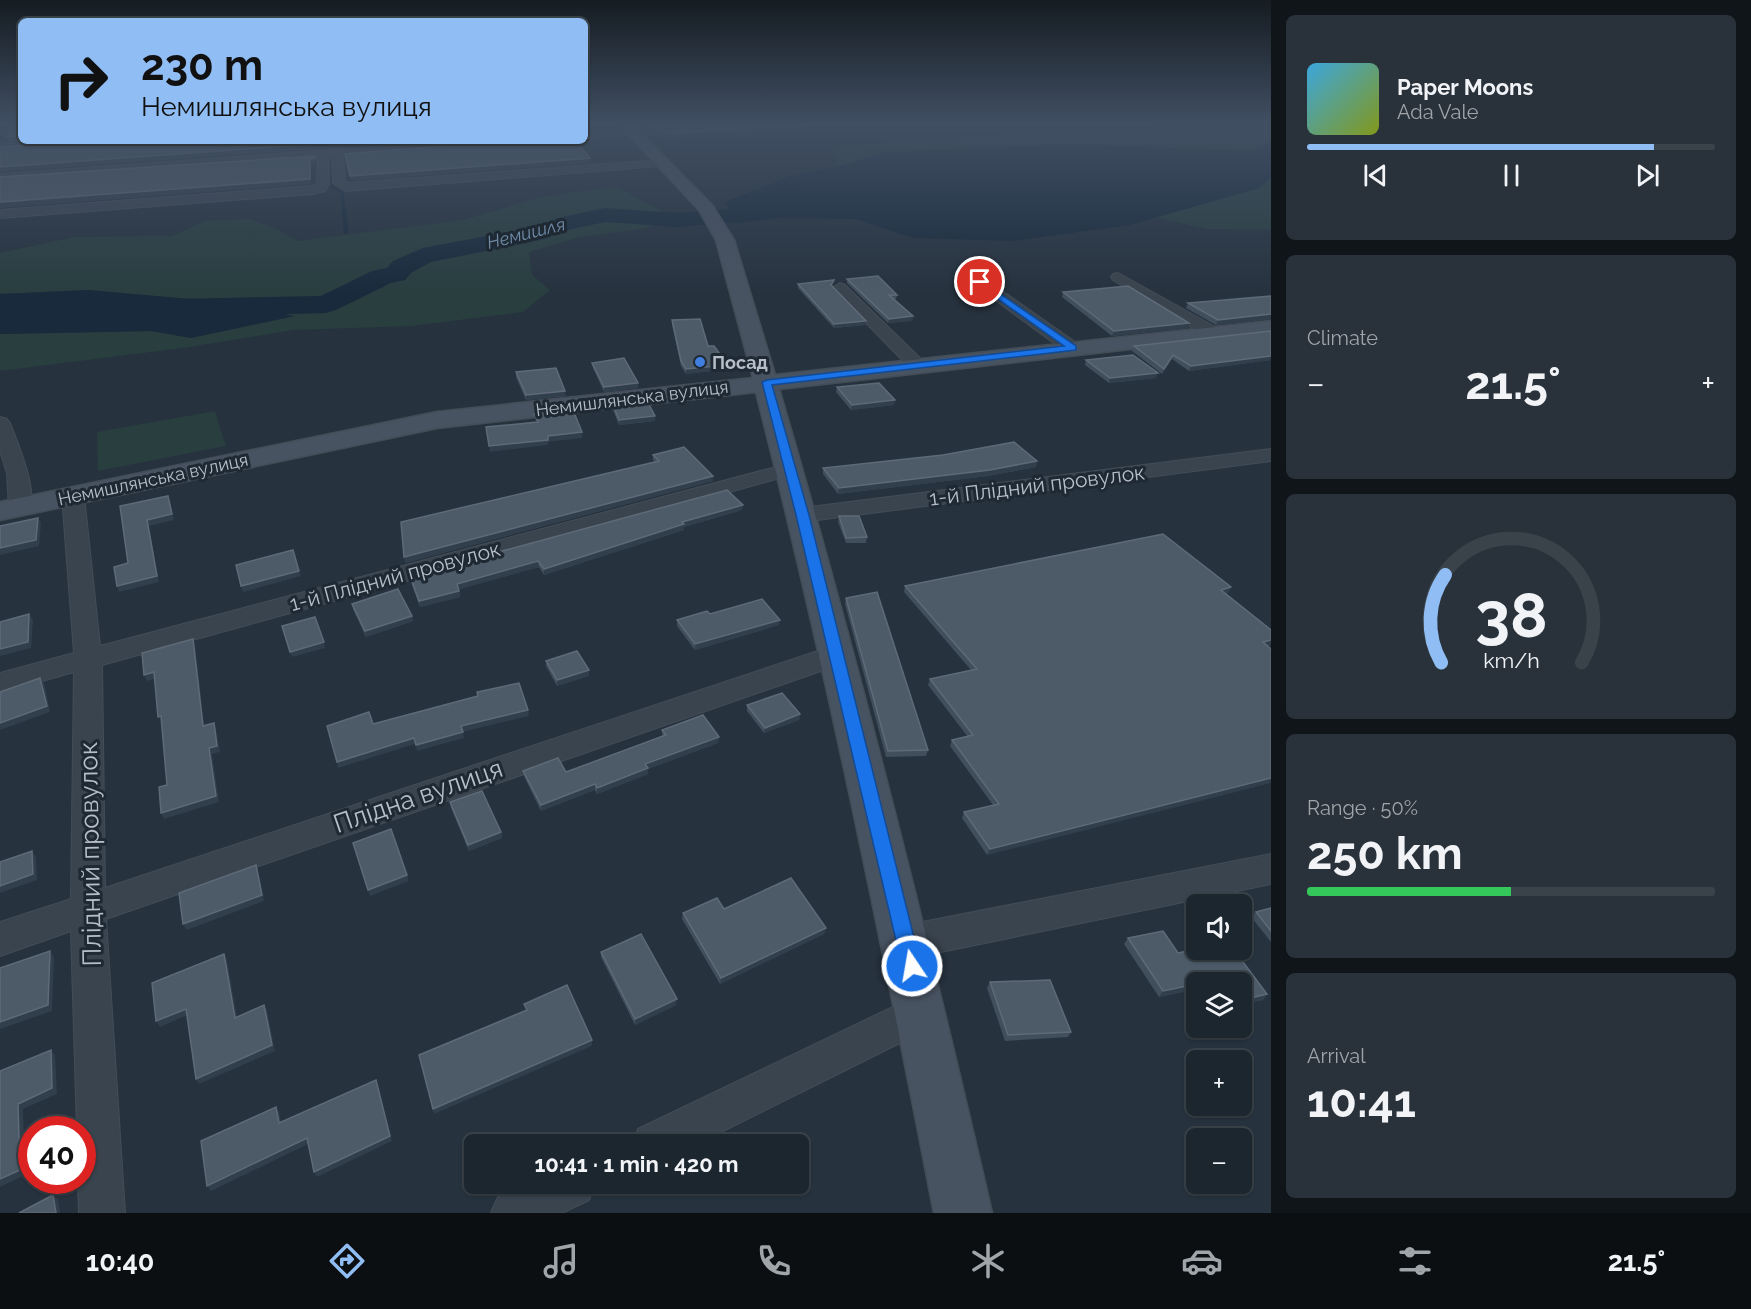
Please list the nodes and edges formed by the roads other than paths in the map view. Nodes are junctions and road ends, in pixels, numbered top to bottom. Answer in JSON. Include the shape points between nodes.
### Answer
{"nodes":[{"id":1,"x":323,"y":181,"type":"edge"},
{"id":2,"x":339,"y":181,"type":"edge"},
{"id":3,"x":419,"y":181,"type":"edge"},
{"id":4,"x":679,"y":181,"type":"edge"},
{"id":5,"x":331,"y":187,"type":"junction"},
{"id":6,"x":0,"y":214,"type":"edge"},
{"id":7,"x":1118,"y":277,"type":"dead end"},
{"id":8,"x":980,"y":282,"type":"dead end"},
{"id":9,"x":840,"y":288,"type":"dead end"},
{"id":10,"x":1271,"y":327,"type":"edge"},
{"id":11,"x":1213,"y":333,"type":"junction"},
{"id":12,"x":1072,"y":348,"type":"junction"},
{"id":13,"x":918,"y":366,"type":"junction"},
{"id":14,"x":767,"y":382,"type":"junction"},
{"id":15,"x":0,"y":423,"type":"edge"},
{"id":16,"x":1271,"y":455,"type":"edge"},
{"id":17,"x":791,"y":469,"type":"junction"},
{"id":18,"x":73,"y":496,"type":"junction"},
{"id":19,"x":10,"y":509,"type":"edge"},
{"id":20,"x":802,"y":515,"type":"junction"},
{"id":21,"x":837,"y":655,"type":"junction"},
{"id":22,"x":88,"y":658,"type":"junction"},
{"id":23,"x":0,"y":683,"type":"edge"},
{"id":24,"x":1271,"y":868,"type":"edge"},
{"id":25,"x":88,"y":908,"type":"junction"},
{"id":26,"x":0,"y":939,"type":"edge"},
{"id":27,"x":907,"y":942,"type":"junction"},
{"id":28,"x":922,"y":1012,"type":"junction"},
{"id":29,"x":673,"y":1134,"type":"edge"},
{"id":30,"x":552,"y":1194,"type":"edge"},
{"id":31,"x":102,"y":1213,"type":"edge"},
{"id":32,"x":513,"y":1213,"type":"edge"},
{"id":33,"x":963,"y":1213,"type":"edge"}],
"edges":[{"from":1,"to":5,"type":"street"},
{"from":2,"to":5,"type":"street"},
{"from":3,"to":5,"type":"street"},
{"from":4,"to":14,"type":"street","via":[[706,208],[724,240]]},
{"from":5,"to":6,"type":"street"},
{"from":7,"to":11,"type":"street"},
{"from":8,"to":12,"type":"street"},
{"from":9,"to":13,"type":"street"},
{"from":10,"to":11,"type":"street","name":"Немишлянська вулиця"},
{"from":11,"to":12,"type":"street","name":"Немишлянська вулиця"},
{"from":12,"to":13,"type":"street","name":"Немишлянська вулиця"},
{"from":13,"to":14,"type":"street","name":"Немишлянська вулиця"},
{"from":14,"to":17,"type":"street"},
{"from":14,"to":18,"type":"street","name":"Немишлянська вулиця","via":[[437,420]]},
{"from":15,"to":19,"type":"street","via":[[18,473]]},
{"from":16,"to":20,"type":"street","name":"1-й Плідний провулок"},
{"from":17,"to":20,"type":"street"},
{"from":17,"to":22,"type":"street","name":"1-й Плідний провулок"},
{"from":18,"to":19,"type":"street","name":"Немишлянська вулиця"},
{"from":18,"to":22,"type":"street","name":"Плідний провулок"},
{"from":20,"to":21,"type":"street"},
{"from":21,"to":25,"type":"street","name":"Плідна вулиця"},
{"from":21,"to":27,"type":"street"},
{"from":22,"to":23,"type":"street","name":"1-й Плідний провулок"},
{"from":22,"to":25,"type":"street","name":"Плідний провулок"},
{"from":24,"to":27,"type":"street"},
{"from":25,"to":26,"type":"street","name":"Плідна вулиця"},
{"from":25,"to":31,"type":"street","name":"Плідний провулок"},
{"from":27,"to":28,"type":"street"},
{"from":28,"to":29,"type":"street"},
{"from":28,"to":33,"type":"street"},
{"from":30,"to":32,"type":"street"}]}
